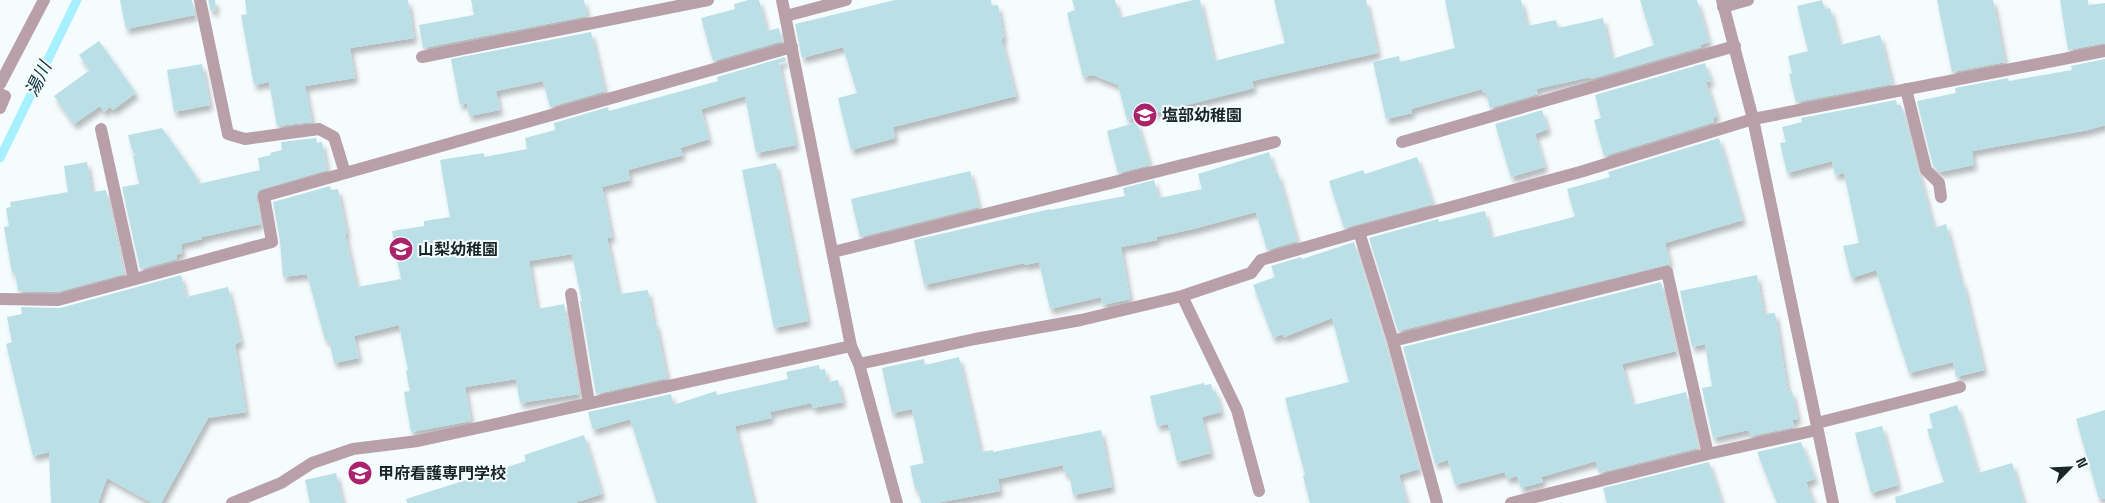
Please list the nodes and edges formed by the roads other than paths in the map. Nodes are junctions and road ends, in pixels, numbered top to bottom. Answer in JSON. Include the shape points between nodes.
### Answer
{"nodes":[{"id":1,"x":44,"y":0,"type":"edge"},
{"id":2,"x":200,"y":0,"type":"edge"},
{"id":3,"x":708,"y":0,"type":"edge"},
{"id":4,"x":782,"y":0,"type":"edge"},
{"id":5,"x":846,"y":0,"type":"edge"},
{"id":6,"x":1748,"y":0,"type":"edge"},
{"id":7,"x":1722,"y":3,"type":"edge"},
{"id":8,"x":786,"y":16,"type":"junction"},
{"id":9,"x":1735,"y":46,"type":"junction"},
{"id":10,"x":792,"y":47,"type":"junction"},
{"id":11,"x":2105,"y":51,"type":"edge"},
{"id":12,"x":422,"y":57,"type":"dead end"},
{"id":13,"x":0,"y":84,"type":"edge"},
{"id":14,"x":1906,"y":89,"type":"junction"},
{"id":15,"x":0,"y":94,"type":"edge"},
{"id":16,"x":0,"y":108,"type":"edge"},
{"id":17,"x":1753,"y":119,"type":"junction"},
{"id":18,"x":101,"y":129,"type":"dead end"},
{"id":19,"x":1275,"y":142,"type":"dead end"},
{"id":20,"x":1402,"y":142,"type":"dead end"},
{"id":21,"x":345,"y":173,"type":"junction"},
{"id":22,"x":1941,"y":197,"type":"dead end"},
{"id":23,"x":1359,"y":232,"type":"junction"},
{"id":24,"x":833,"y":252,"type":"junction"},
{"id":25,"x":134,"y":279,"type":"junction"},
{"id":26,"x":571,"y":294,"type":"dead end"},
{"id":27,"x":1182,"y":296,"type":"junction"},
{"id":28,"x":0,"y":299,"type":"edge"},
{"id":29,"x":1393,"y":341,"type":"junction"},
{"id":30,"x":851,"y":346,"type":"junction"},
{"id":31,"x":859,"y":364,"type":"junction"},
{"id":32,"x":1960,"y":387,"type":"dead end"},
{"id":33,"x":589,"y":404,"type":"junction"},
{"id":34,"x":1817,"y":426,"type":"junction"},
{"id":35,"x":1708,"y":454,"type":"junction"},
{"id":36,"x":1259,"y":491,"type":"dead end"},
{"id":37,"x":232,"y":503,"type":"edge"},
{"id":38,"x":897,"y":503,"type":"edge"},
{"id":39,"x":1438,"y":503,"type":"edge"},
{"id":40,"x":1511,"y":503,"type":"edge"},
{"id":41,"x":1833,"y":503,"type":"edge"}],
"edges":[{"from":1,"to":13,"type":"street"},
{"from":2,"to":21,"type":"street","via":[[228,134],[246,139],[319,128],[334,137]]},
{"from":3,"to":12,"type":"street"},
{"from":4,"to":8,"type":"street"},
{"from":5,"to":8,"type":"street"},
{"from":6,"to":7,"type":"street"},
{"from":7,"to":9,"type":"street"},
{"from":8,"to":10,"type":"street"},
{"from":9,"to":17,"type":"street"},
{"from":9,"to":20,"type":"street"},
{"from":10,"to":21,"type":"street"},
{"from":10,"to":24,"type":"street"},
{"from":11,"to":14,"type":"street"},
{"from":14,"to":17,"type":"street"},
{"from":14,"to":22,"type":"street","via":[[1926,170],[1939,183]]},
{"from":15,"to":16,"type":"street","via":[[5,96]]},
{"from":17,"to":23,"type":"street","via":[[1580,172]]},
{"from":17,"to":34,"type":"street"},
{"from":18,"to":25,"type":"street"},
{"from":19,"to":24,"type":"street"},
{"from":21,"to":25,"type":"street","via":[[264,196],[272,242]]},
{"from":23,"to":27,"type":"street","via":[[1261,260],[1251,273]]},
{"from":23,"to":29,"type":"street"},
{"from":24,"to":30,"type":"street"},
{"from":25,"to":28,"type":"street","via":[[58,300]]},
{"from":26,"to":33,"type":"street"},
{"from":27,"to":31,"type":"street","via":[[1081,320]]},
{"from":27,"to":36,"type":"street","via":[[1237,410]]},
{"from":29,"to":35,"type":"street","via":[[1667,272]]},
{"from":29,"to":39,"type":"street"},
{"from":30,"to":31,"type":"street"},
{"from":30,"to":33,"type":"street"},
{"from":31,"to":38,"type":"street"},
{"from":32,"to":34,"type":"street"},
{"from":33,"to":37,"type":"street","via":[[418,441],[353,449],[312,463],[281,483]]},
{"from":34,"to":35,"type":"street"},
{"from":34,"to":41,"type":"street"},
{"from":35,"to":40,"type":"street"}]}
